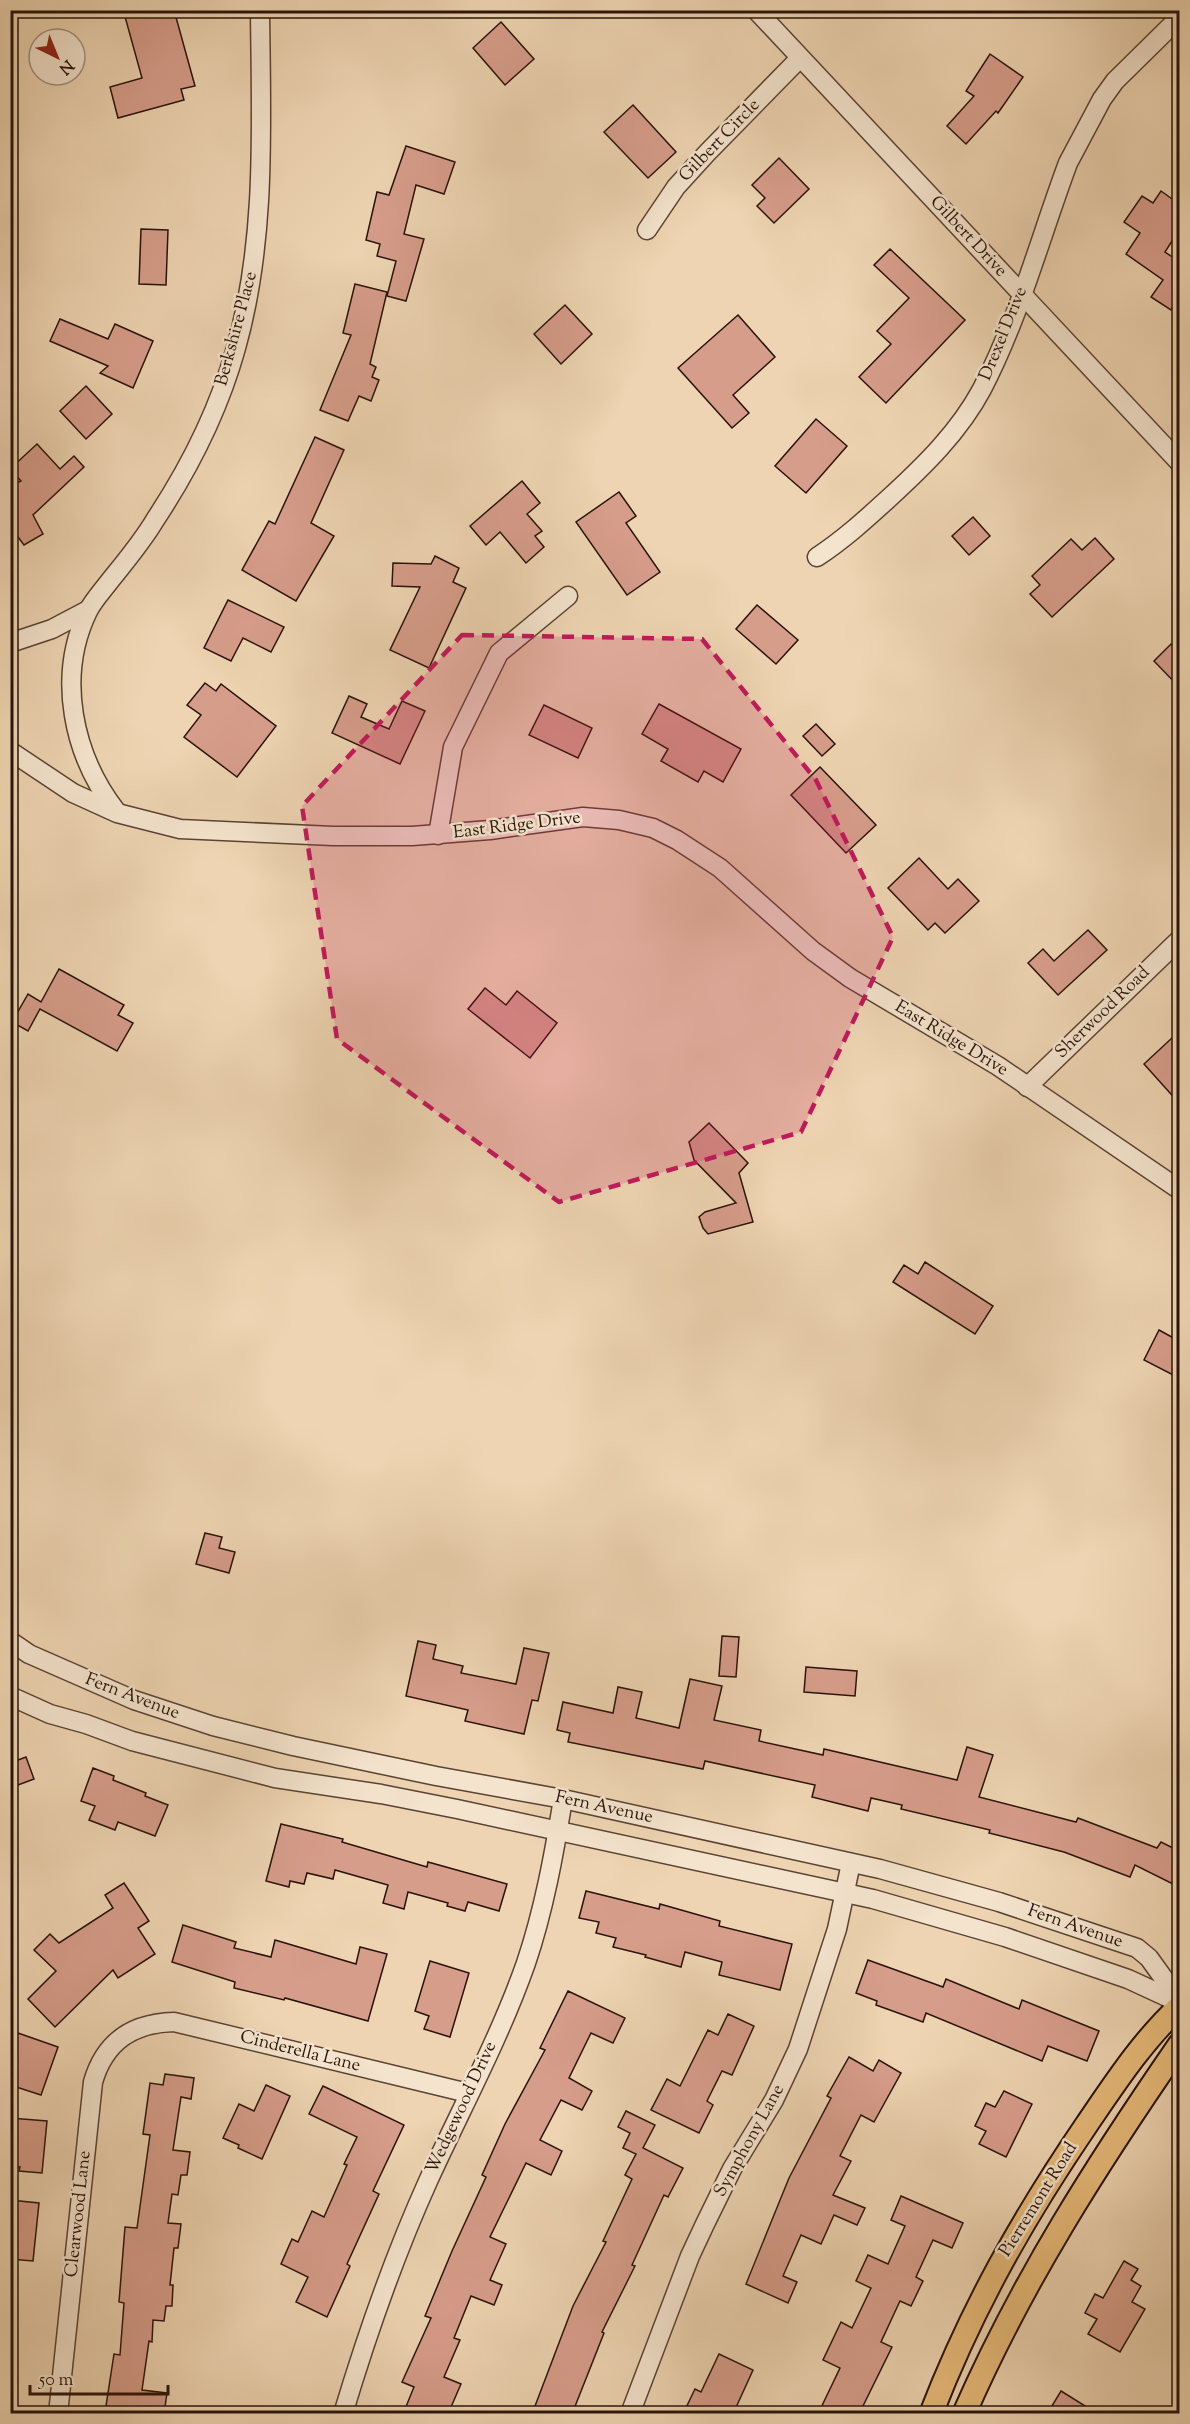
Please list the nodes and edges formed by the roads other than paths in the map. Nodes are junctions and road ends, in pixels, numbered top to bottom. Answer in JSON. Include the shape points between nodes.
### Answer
{"nodes":[{"id":1,"x":260,"y":10,"type":"edge"},
{"id":2,"x":756,"y":10,"type":"edge"},
{"id":3,"x":1179,"y":17,"type":"edge"},
{"id":4,"x":800,"y":58,"type":"junction"},
{"id":5,"x":647,"y":230,"type":"dead end"},
{"id":6,"x":1022,"y":294,"type":"junction"},
{"id":7,"x":1179,"y":463,"type":"edge"},
{"id":8,"x":818,"y":557,"type":"dead end"},
{"id":9,"x":568,"y":596,"type":"dead end"},
{"id":10,"x":88,"y":610,"type":"junction"},
{"id":11,"x":10,"y":643,"type":"edge"},
{"id":12,"x":10,"y":751,"type":"edge"},
{"id":13,"x":117,"y":813,"type":"junction"},
{"id":14,"x":438,"y":835,"type":"junction"},
{"id":15,"x":1179,"y":939,"type":"edge"},
{"id":16,"x":1027,"y":1087,"type":"junction"},
{"id":17,"x":1179,"y":1190,"type":"edge"},
{"id":18,"x":10,"y":1641,"type":"edge"},
{"id":19,"x":10,"y":1696,"type":"edge"},
{"id":20,"x":563,"y":1798,"type":"junction"},
{"id":21,"x":558,"y":1832,"type":"junction"},
{"id":22,"x":851,"y":1863,"type":"junction"},
{"id":23,"x":846,"y":1893,"type":"junction"},
{"id":24,"x":1179,"y":2003,"type":"edge"},
{"id":25,"x":133,"y":2030,"type":"joint"},
{"id":26,"x":1179,"y":2044,"type":"edge"},
{"id":27,"x":468,"y":2093,"type":"junction"},
{"id":28,"x":58,"y":2414,"type":"edge"},
{"id":29,"x":343,"y":2414,"type":"edge"},
{"id":30,"x":630,"y":2414,"type":"edge"},
{"id":31,"x":932,"y":2414,"type":"edge"},
{"id":32,"x":964,"y":2414,"type":"edge"}],
"edges":[{"from":1,"to":10,"type":"street","name":"Berkshire Place","via":[[257,245],[235,351],[201,441],[170,498]]},
{"from":2,"to":4,"type":"street","name":"Gilbert Drive"},
{"from":3,"to":6,"type":"street","name":"Drexel Drive","via":[[1115,81],[1080,137]]},
{"from":4,"to":5,"type":"street","name":"Gilbert Circle","via":[[699,161]]},
{"from":4,"to":6,"type":"street","name":"Gilbert Drive"},
{"from":6,"to":7,"type":"street","name":"Gilbert Drive"},
{"from":6,"to":8,"type":"street","name":"Drexel Drive","via":[[981,390],[950,437],[850,534]]},
{"from":9,"to":14,"type":"street","via":[[499,653],[453,747]]},
{"from":10,"to":11,"type":"street","name":"Berkshire Place","via":[[52,629]]},
{"from":10,"to":13,"type":"street","name":"Berkshire Place","via":[[73,660],[72,714],[87,765]]},
{"from":12,"to":13,"type":"street","name":"East Ridge Drive","via":[[73,794]]},
{"from":13,"to":14,"type":"street","name":"East Ridge Drive","via":[[180,830],[333,836]]},
{"from":14,"to":16,"type":"street","name":"East Ridge Drive","via":[[583,817],[653,828],[720,868],[813,951],[850,978]]},
{"from":15,"to":16,"type":"street","name":"Sherwood Road"},
{"from":16,"to":17,"type":"street","name":"East Ridge Drive"},
{"from":18,"to":20,"type":"street","name":"Fern Avenue","via":[[29,1654],[134,1700],[213,1726],[436,1776]]},
{"from":19,"to":21,"type":"street","name":"Fern Avenue","via":[[132,1742],[275,1778],[381,1794]]},
{"from":20,"to":21,"type":"street","name":"Wedgewood Drive"},
{"from":20,"to":22,"type":"street","name":"Fern Avenue"},
{"from":21,"to":23,"type":"street","name":"Fern Avenue"},
{"from":21,"to":27,"type":"street","name":"Wedgewood Drive","via":[[526,1962],[506,2015]]},
{"from":22,"to":23,"type":"street","name":"Symphony Lane"},
{"from":22,"to":24,"type":"street","name":"Fern Avenue","via":[[999,1902],[1137,1948],[1149,1958]]},
{"from":23,"to":24,"type":"street","name":"Fern Avenue","via":[[1005,1937],[1128,1979]]},
{"from":23,"to":30,"type":"street","name":"Symphony Lane","via":[[828,1962],[798,2049],[774,2100],[732,2169],[690,2256]]},
{"from":24,"to":31,"type":"main road","name":"Pierremont Road","via":[[1114,2085],[1022,2223],[986,2288]]},
{"from":25,"to":27,"type":"street","name":"Cinderella Lane","via":[[154,2022],[174,2022]]},
{"from":25,"to":28,"type":"street","name":"Clearwood Lane","via":[[107,2051],[93,2082]]},
{"from":26,"to":32,"type":"main road","name":"Pierremont Road","via":[[1068,2212]]},
{"from":27,"to":29,"type":"street","name":"Wedgewood Drive","via":[[404,2241]]}]}
